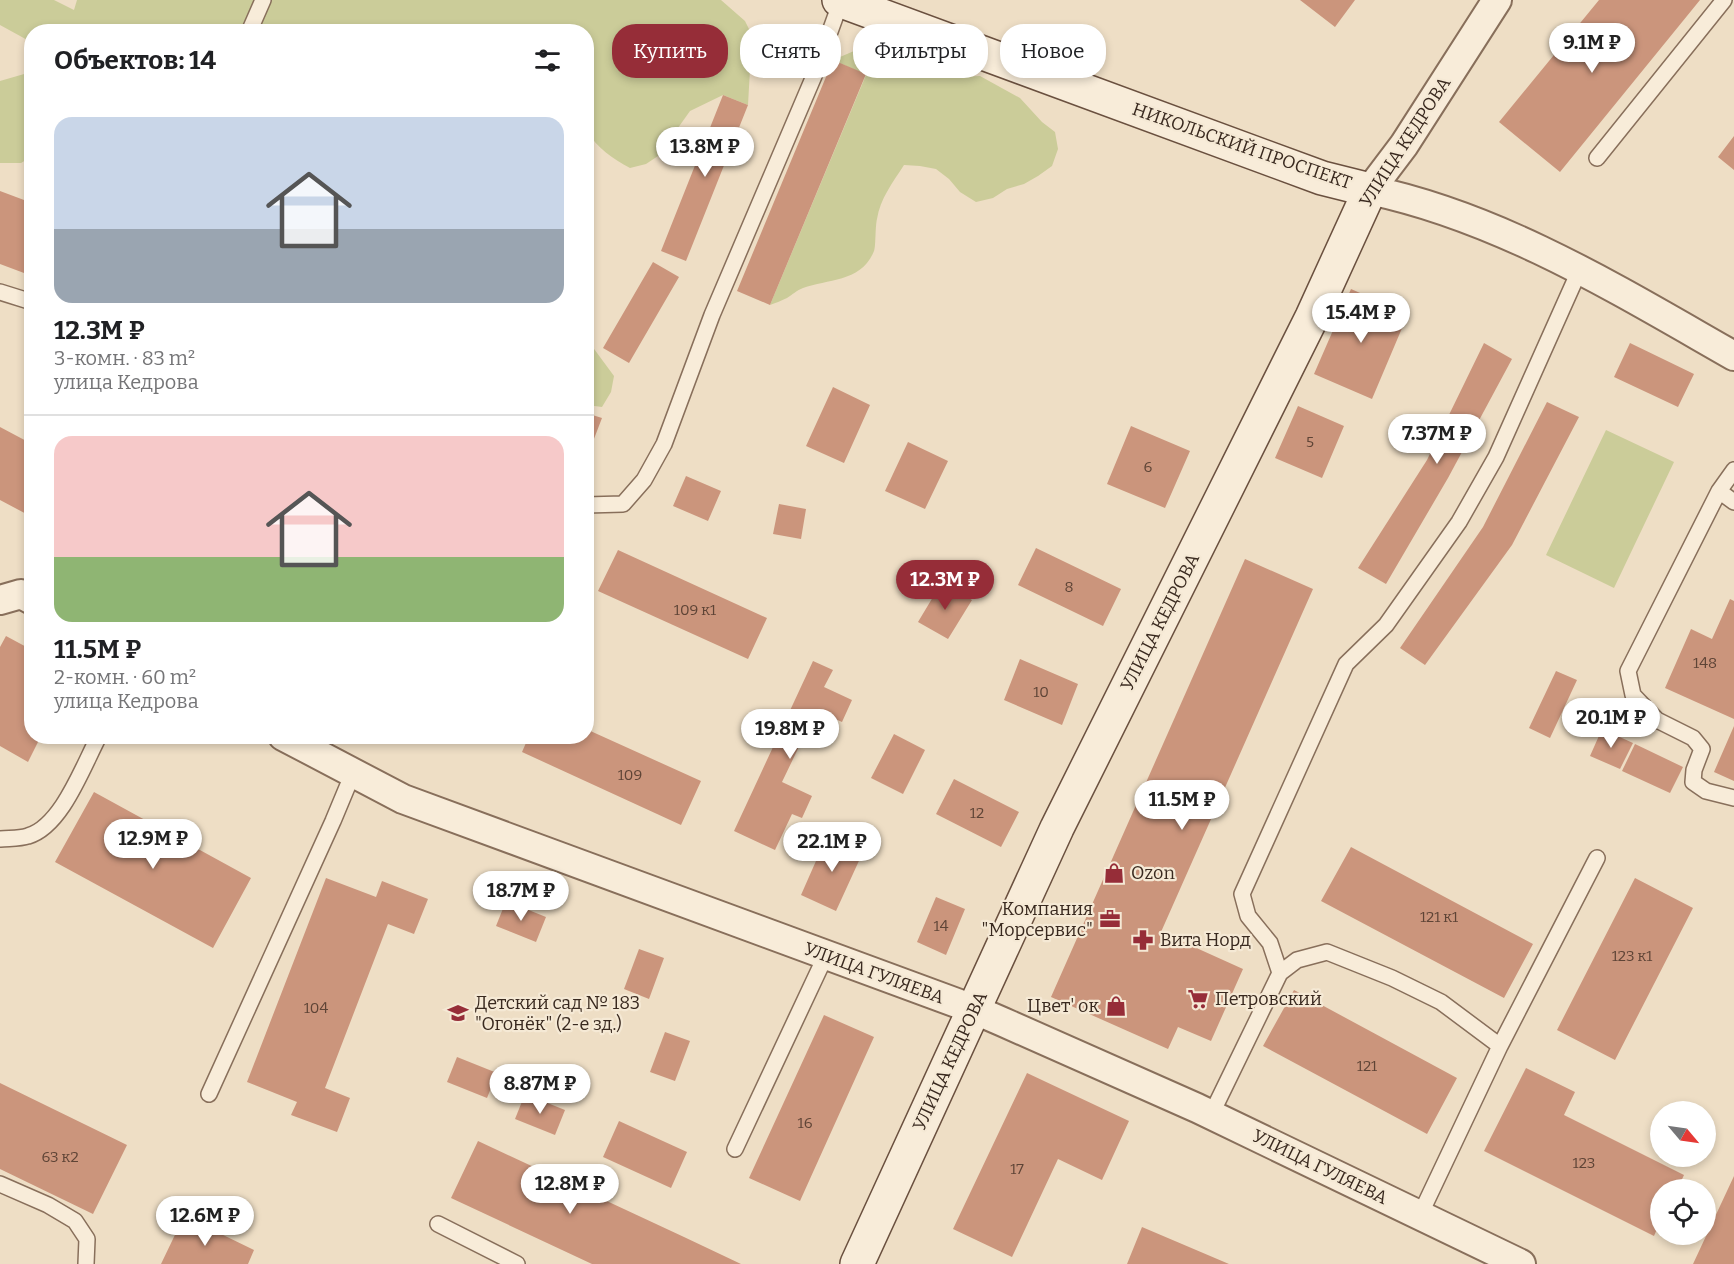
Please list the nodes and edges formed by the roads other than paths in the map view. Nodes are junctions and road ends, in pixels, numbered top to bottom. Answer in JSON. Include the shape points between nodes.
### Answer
{"nodes":[{"id":1,"x":263,"y":0,"type":"edge"},
{"id":2,"x":840,"y":0,"type":"edge"},
{"id":3,"x":1497,"y":0,"type":"edge"},
{"id":4,"x":1724,"y":0,"type":"edge"},
{"id":5,"x":252,"y":24,"type":"edge"},
{"id":6,"x":1598,"y":158,"type":"dead end"},
{"id":7,"x":1370,"y":190,"type":"junction"},
{"id":8,"x":1580,"y":269,"type":"junction"},
{"id":9,"x":0,"y":292,"type":"edge"},
{"id":10,"x":24,"y":300,"type":"edge"},
{"id":11,"x":1734,"y":356,"type":"edge"},
{"id":12,"x":1734,"y":470,"type":"edge"},
{"id":13,"x":1719,"y":492,"type":"junction"},
{"id":14,"x":1734,"y":502,"type":"edge"},
{"id":15,"x":594,"y":505,"type":"edge"},
{"id":16,"x":24,"y":596,"type":"edge"},
{"id":17,"x":0,"y":600,"type":"edge"},
{"id":18,"x":95,"y":744,"type":"edge"},
{"id":19,"x":298,"y":744,"type":"edge"},
{"id":20,"x":353,"y":773,"type":"junction"},
{"id":21,"x":1734,"y":798,"type":"edge"},
{"id":22,"x":0,"y":840,"type":"edge"},
{"id":23,"x":1597,"y":858,"type":"dead end"},
{"id":24,"x":826,"y":955,"type":"junction"},
{"id":25,"x":1280,"y":973,"type":"junction"},
{"id":26,"x":973,"y":1009,"type":"junction"},
{"id":27,"x":1500,"y":1046,"type":"junction"},
{"id":28,"x":209,"y":1094,"type":"dead end"},
{"id":29,"x":1211,"y":1115,"type":"junction"},
{"id":30,"x":735,"y":1149,"type":"dead end"},
{"id":31,"x":0,"y":1184,"type":"edge"},
{"id":32,"x":1420,"y":1215,"type":"junction"},
{"id":33,"x":438,"y":1224,"type":"dead end"},
{"id":34,"x":86,"y":1264,"type":"edge"},
{"id":35,"x":518,"y":1264,"type":"edge"},
{"id":36,"x":856,"y":1264,"type":"edge"},
{"id":37,"x":1521,"y":1264,"type":"edge"}],
"edges":[{"from":1,"to":5,"type":"lane"},
{"from":2,"to":7,"type":"main road","name":"НИКОЛЬСКИЙ ПРОСПЕКТ","via":[[1322,178]]},
{"from":2,"to":15,"type":"lane","via":[[814,76],[712,315],[664,444],[644,480],[623,504]]},
{"from":3,"to":7,"type":"street","name":"УЛИЦА КЕДРОВА","via":[[1404,145]]},
{"from":4,"to":6,"type":"lane"},
{"from":7,"to":8,"type":"street","name":"НИКОЛЬСКИЙ ПРОСПЕКТ","via":[[1402,197],[1499,231]]},
{"from":7,"to":26,"type":"main road","name":"УЛИЦА КЕДРОВА","via":[[1312,317],[1057,828]]},
{"from":8,"to":11,"type":"street","name":"НИКОЛЬСКИЙ ПРОСПЕКТ"},
{"from":8,"to":25,"type":"lane","via":[[1496,457],[1459,522],[1386,625],[1346,664],[1242,894],[1248,916],[1270,943]]},
{"from":9,"to":10,"type":"lane"},
{"from":12,"to":13,"type":"lane"},
{"from":13,"to":14,"type":"lane"},
{"from":13,"to":21,"type":"lane","via":[[1628,670],[1633,695],[1657,720],[1693,738],[1702,749],[1693,782],[1706,791]]},
{"from":16,"to":17,"type":"street"},
{"from":18,"to":22,"type":"lane","via":[[49,825],[28,836]]},
{"from":19,"to":20,"type":"street","name":"УЛИЦА ГУЛЯЕВА"},
{"from":20,"to":24,"type":"street","name":"УЛИЦА ГУЛЯЕВА","via":[[403,799]]},
{"from":20,"to":28,"type":"lane"},
{"from":23,"to":27,"type":"lane"},
{"from":24,"to":26,"type":"street","name":"УЛИЦА ГУЛЯЕВА"},
{"from":24,"to":30,"type":"lane"},
{"from":25,"to":27,"type":"lane","via":[[1297,960],[1327,952],[1441,1002]]},
{"from":25,"to":29,"type":"lane"},
{"from":26,"to":29,"type":"street","name":"УЛИЦА ГУЛЯЕВА"},
{"from":26,"to":36,"type":"main road","name":"УЛИЦА КЕДРОВА"},
{"from":27,"to":32,"type":"lane"},
{"from":29,"to":32,"type":"street","name":"УЛИЦА ГУЛЯЕВА"},
{"from":31,"to":34,"type":"lane","via":[[75,1221],[87,1239]]},
{"from":32,"to":37,"type":"street","name":"УЛИЦА ГУЛЯЕВА"},
{"from":33,"to":35,"type":"lane"}]}
